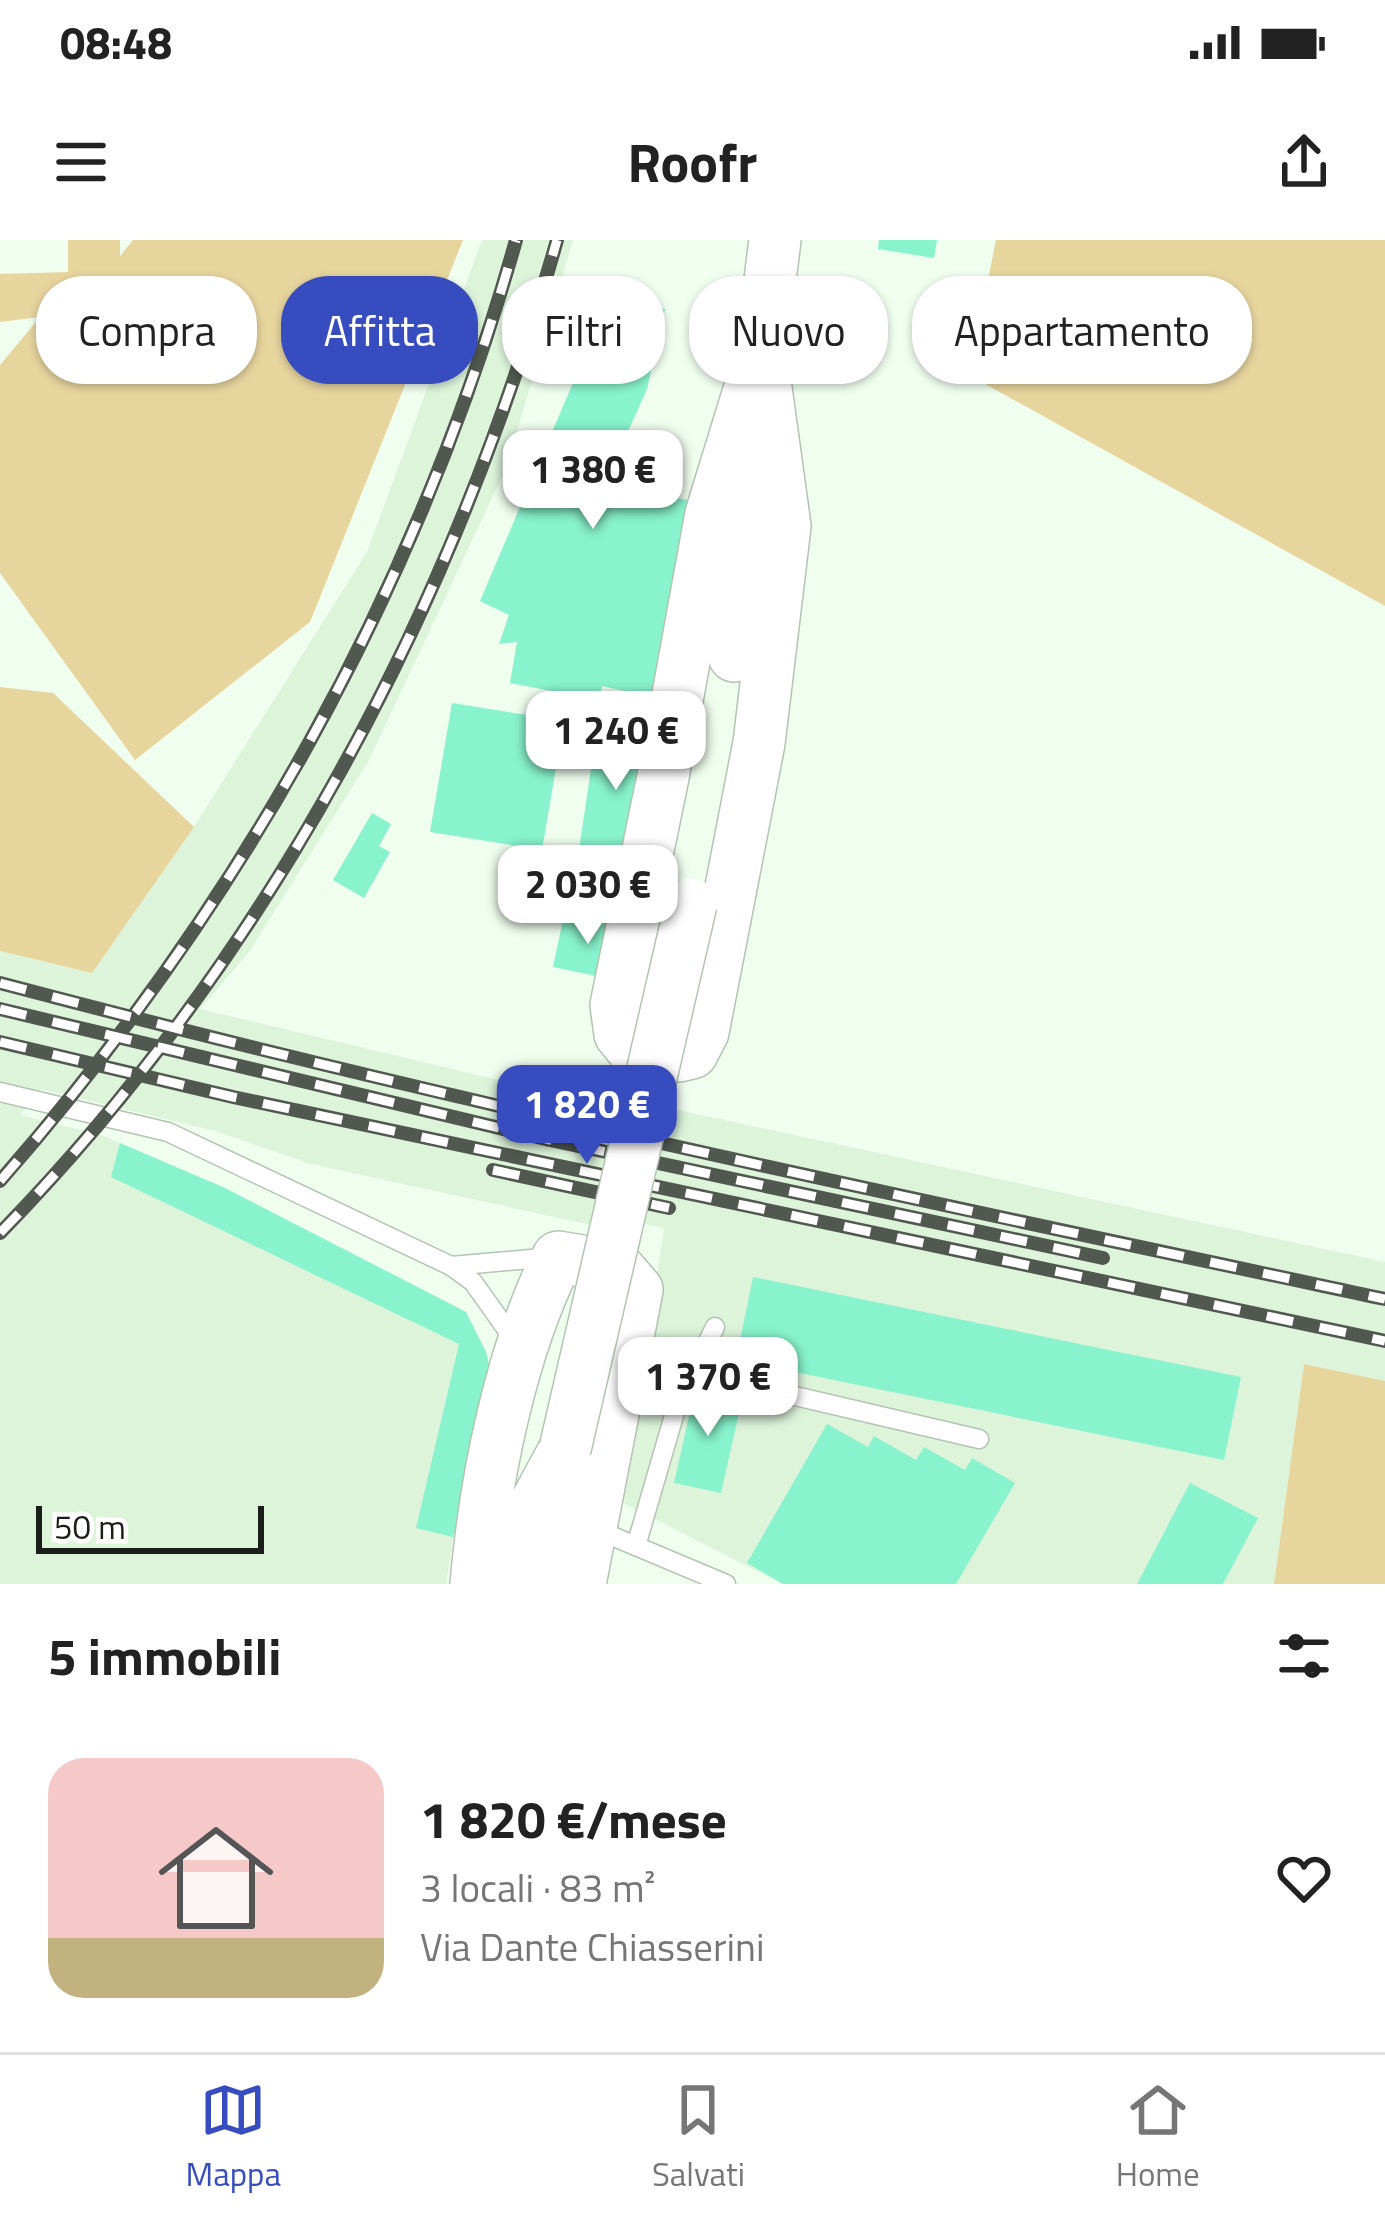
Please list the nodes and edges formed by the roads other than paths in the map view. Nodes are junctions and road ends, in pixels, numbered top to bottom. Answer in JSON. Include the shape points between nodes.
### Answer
{"nodes":[{"id":1,"x":776,"y":240,"type":"edge"},
{"id":2,"x":770,"y":276,"type":"edge"},
{"id":3,"x":761,"y":352,"type":"joint"},
{"id":4,"x":758,"y":384,"type":"edge"},
{"id":5,"x":0,"y":1092,"type":"edge"},
{"id":6,"x":558,"y":1257,"type":"junction"},
{"id":7,"x":451,"y":1266,"type":"junction"},
{"id":8,"x":715,"y":1327,"type":"dead end"},
{"id":9,"x":519,"y":1348,"type":"junction"},
{"id":10,"x":693,"y":1372,"type":"junction"},
{"id":11,"x":979,"y":1438,"type":"dead end"},
{"id":12,"x":565,"y":1449,"type":"junction"},
{"id":13,"x":612,"y":1536,"type":"dead end"},
{"id":14,"x":636,"y":1546,"type":"junction"},
{"id":15,"x":476,"y":1584,"type":"edge"},
{"id":16,"x":492,"y":1584,"type":"edge"},
{"id":17,"x":542,"y":1584,"type":"edge"},
{"id":18,"x":580,"y":1584,"type":"edge"},
{"id":19,"x":726,"y":1584,"type":"edge"}],
"edges":[{"from":1,"to":2,"type":"street"},
{"from":3,"to":3,"type":"street","via":[[711,514],[616,1005],[620,1034],[634,1051],[692,1053],[703,1032],[759,743],[785,526]]},
{"from":4,"to":12,"type":"street","bridge":true,"via":[[716,801]]},
{"from":5,"to":7,"type":"lane","via":[[168,1132]]},
{"from":6,"to":7,"type":"lane"},
{"from":6,"to":9,"type":"street"},
{"from":6,"to":18,"type":"street","via":[[617,1268],[637,1290]]},
{"from":7,"to":9,"type":"lane","via":[[473,1282]]},
{"from":8,"to":10,"type":"lane"},
{"from":9,"to":15,"type":"street"},
{"from":10,"to":11,"type":"lane"},
{"from":10,"to":14,"type":"lane"},
{"from":12,"to":16,"type":"street"},
{"from":12,"to":17,"type":"street"},
{"from":13,"to":14,"type":"lane"},
{"from":14,"to":19,"type":"lane"}]}
